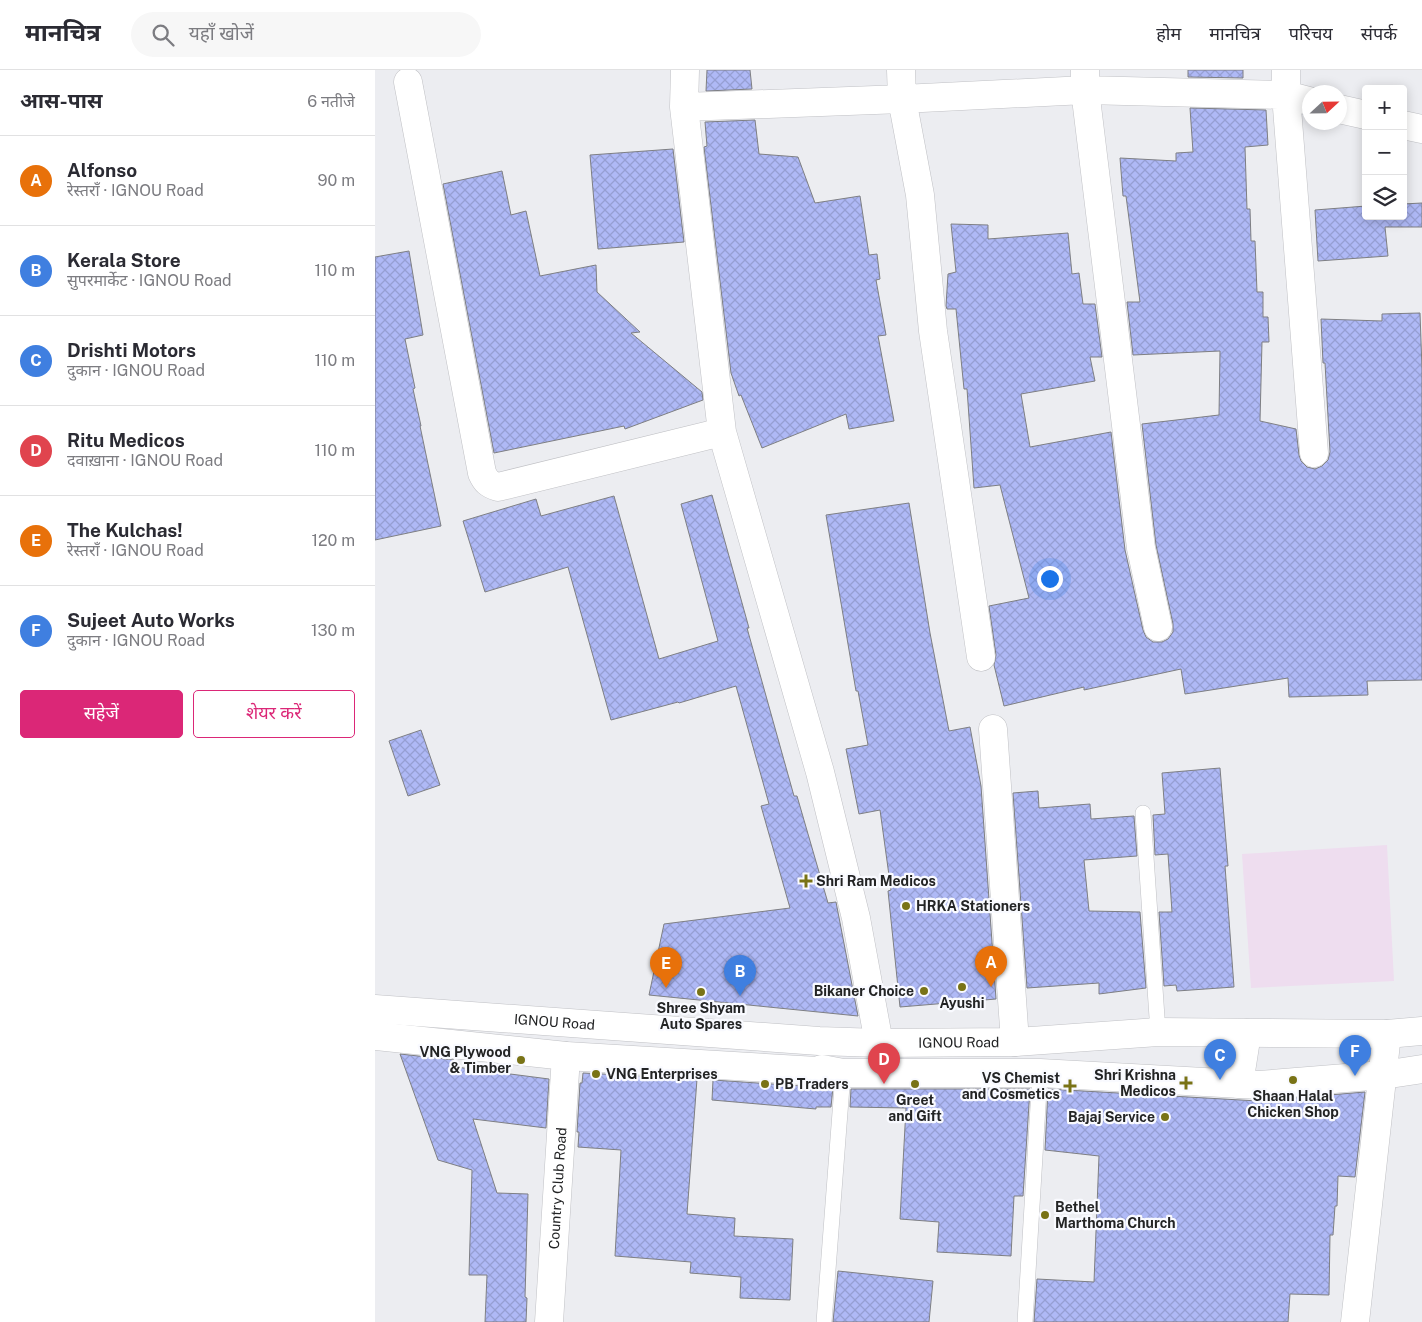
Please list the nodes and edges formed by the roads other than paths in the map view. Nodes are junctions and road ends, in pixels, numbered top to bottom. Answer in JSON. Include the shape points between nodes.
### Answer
{"nodes":[{"id":1,"x":685,"y":70,"type":"edge"},
{"id":2,"x":901,"y":70,"type":"edge"},
{"id":3,"x":1085,"y":80,"type":"edge"},
{"id":4,"x":408,"y":82,"type":"dead end"},
{"id":5,"x":1294,"y":89,"type":"edge"},
{"id":6,"x":902,"y":99,"type":"junction"},
{"id":7,"x":684,"y":107,"type":"junction"},
{"id":8,"x":1347,"y":111,"type":"edge"},
{"id":9,"x":1362,"y":114,"type":"edge"},
{"id":10,"x":1407,"y":126,"type":"edge"},
{"id":11,"x":1422,"y":129,"type":"edge"},
{"id":12,"x":722,"y":432,"type":"junction"},
{"id":13,"x":1314,"y":453,"type":"dead end"},
{"id":14,"x":1157,"y":627,"type":"dead end"},
{"id":15,"x":981,"y":657,"type":"dead end"},
{"id":16,"x":993,"y":729,"type":"dead end"},
{"id":17,"x":1143,"y":813,"type":"dead end"},
{"id":18,"x":375,"y":1009,"type":"edge"},
{"id":19,"x":1422,"y":1031,"type":"edge"},
{"id":20,"x":1158,"y":1032,"type":"junction"},
{"id":21,"x":1247,"y":1033,"type":"junction"},
{"id":22,"x":1387,"y":1034,"type":"junction"},
{"id":23,"x":375,"y":1036,"type":"edge"},
{"id":24,"x":1015,"y":1042,"type":"junction"},
{"id":25,"x":879,"y":1043,"type":"junction"},
{"id":26,"x":565,"y":1056,"type":"junction"},
{"id":27,"x":1422,"y":1070,"type":"edge"},
{"id":28,"x":1040,"y":1073,"type":"junction"},
{"id":29,"x":843,"y":1074,"type":"junction"},
{"id":30,"x":1383,"y":1075,"type":"junction"},
{"id":31,"x":1239,"y":1084,"type":"junction"},
{"id":32,"x":549,"y":1322,"type":"edge"},
{"id":33,"x":824,"y":1322,"type":"edge"},
{"id":34,"x":1025,"y":1322,"type":"edge"},
{"id":35,"x":1355,"y":1322,"type":"edge"}],
"edges":[{"from":1,"to":7,"type":"street"},
{"from":2,"to":6,"type":"street"},
{"from":3,"to":5,"type":"street"},
{"from":3,"to":6,"type":"street"},
{"from":3,"to":14,"type":"street","via":[[1141,548]]},
{"from":4,"to":12,"type":"street","via":[[482,473],[489,484],[498,487]]},
{"from":5,"to":13,"type":"street"},
{"from":6,"to":7,"type":"street"},
{"from":6,"to":15,"type":"street","via":[[920,195],[933,331]]},
{"from":7,"to":12,"type":"street"},
{"from":8,"to":9,"type":"street"},
{"from":10,"to":11,"type":"street"},
{"from":12,"to":25,"type":"street","via":[[820,772],[856,918]]},
{"from":16,"to":24,"type":"street"},
{"from":17,"to":20,"type":"lane"},
{"from":18,"to":25,"type":"street","name":"IGNOU Road"},
{"from":19,"to":22,"type":"street","name":"IGNOU Road"},
{"from":20,"to":21,"type":"street","name":"IGNOU Road"},
{"from":20,"to":24,"type":"street","name":"IGNOU Road"},
{"from":21,"to":22,"type":"street","name":"IGNOU Road"},
{"from":21,"to":31,"type":"street"},
{"from":22,"to":30,"type":"street"},
{"from":23,"to":26,"type":"street"},
{"from":24,"to":25,"type":"street","name":"IGNOU Road"},
{"from":26,"to":29,"type":"street","via":[[822,1069]]},
{"from":26,"to":32,"type":"street","name":"Country Club Road"},
{"from":27,"to":30,"type":"street"},
{"from":28,"to":29,"type":"street"},
{"from":28,"to":31,"type":"street"},
{"from":28,"to":34,"type":"lane"},
{"from":29,"to":33,"type":"lane"},
{"from":30,"to":31,"type":"street"},
{"from":30,"to":35,"type":"street"}]}
